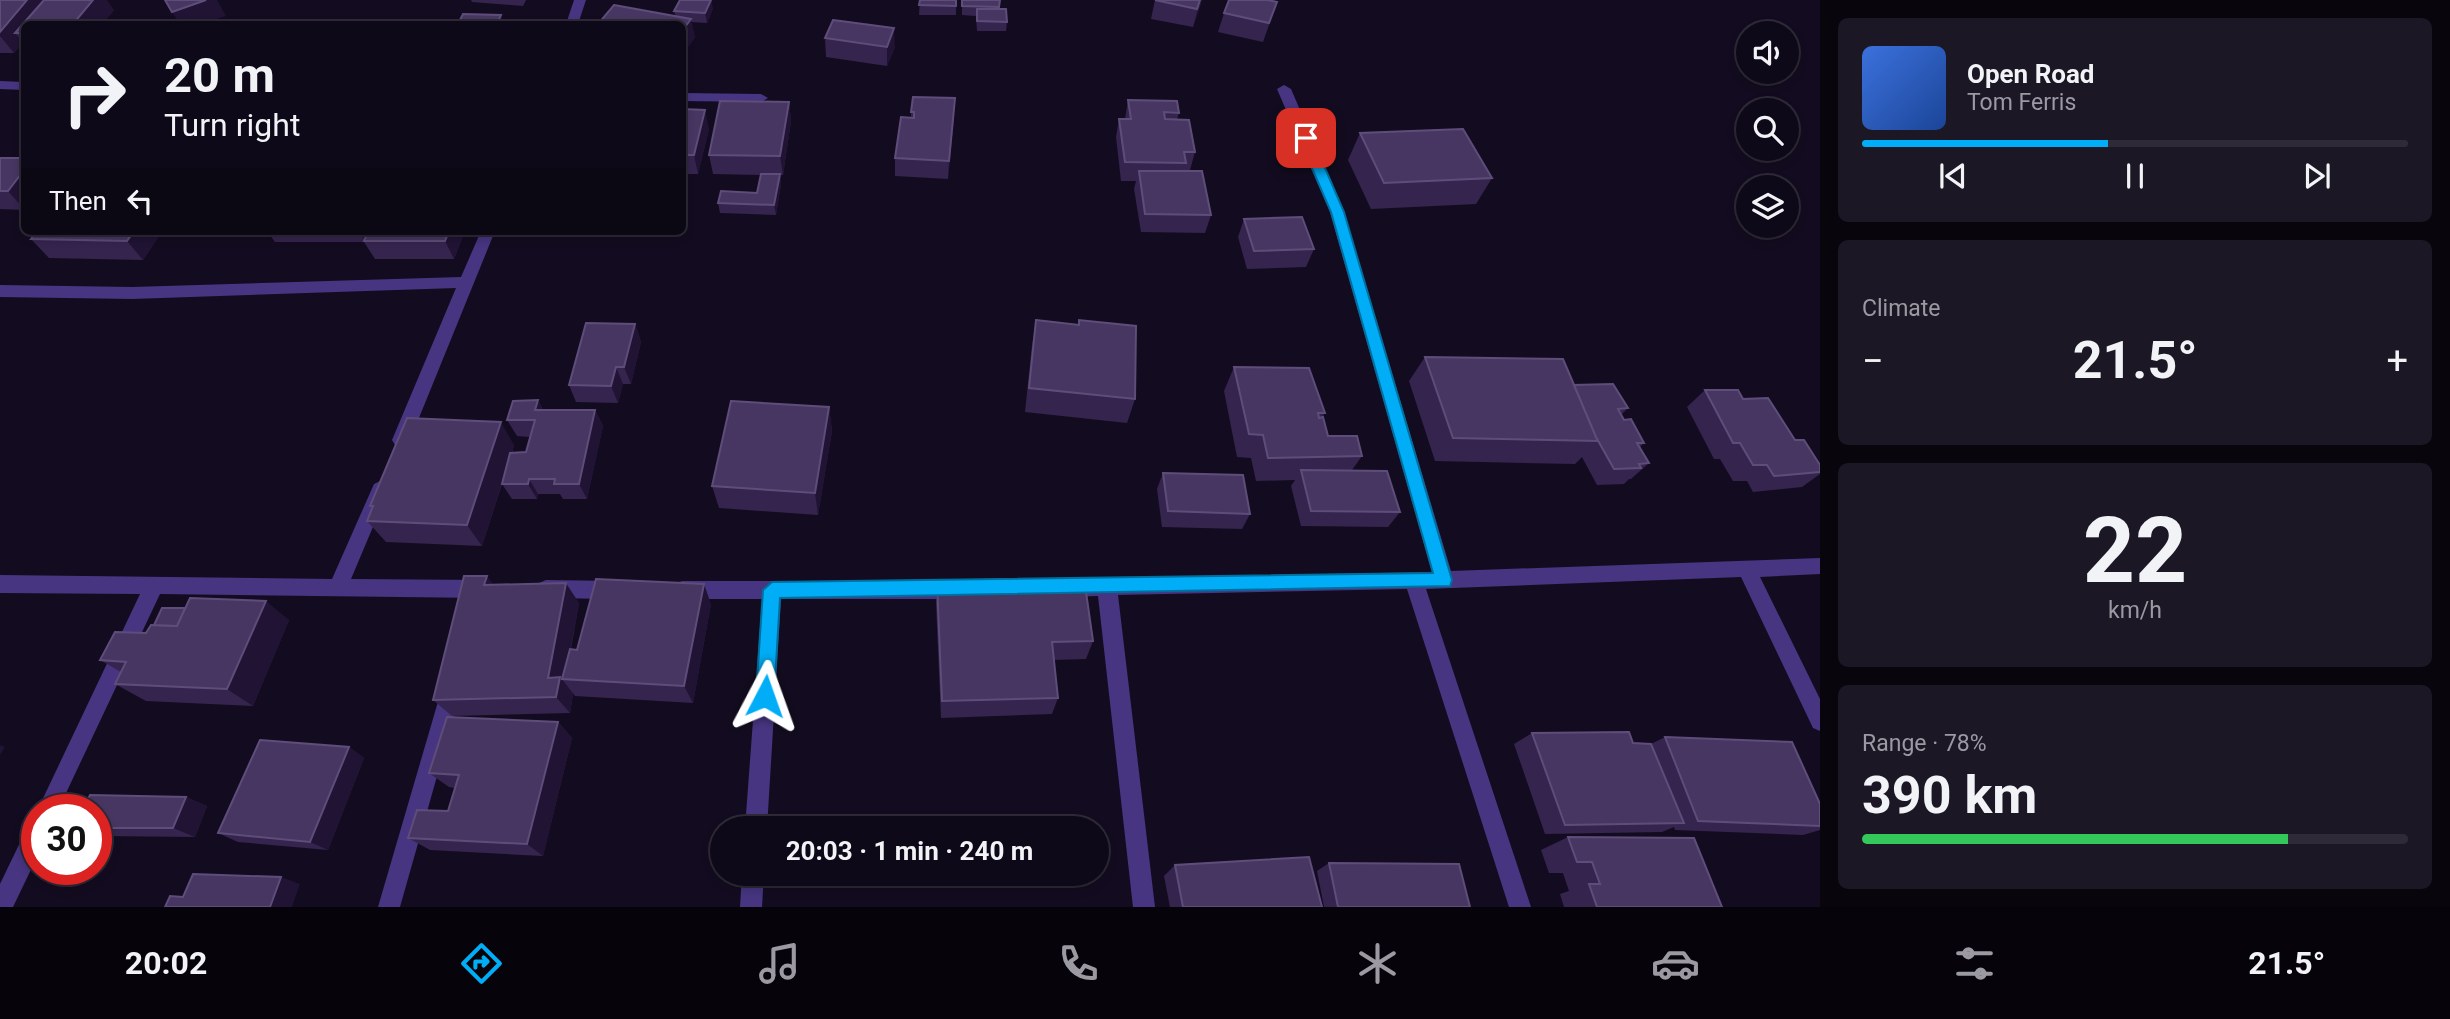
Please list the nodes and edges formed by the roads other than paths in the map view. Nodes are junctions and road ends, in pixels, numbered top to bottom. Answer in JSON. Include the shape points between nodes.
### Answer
{"nodes":[{"id":1,"x":580,"y":0,"type":"edge"},
{"id":2,"x":573,"y":21,"type":"edge"},
{"id":3,"x":0,"y":85,"type":"edge"},
{"id":4,"x":21,"y":86,"type":"edge"},
{"id":5,"x":1284,"y":89,"type":"dead end"},
{"id":6,"x":686,"y":97,"type":"edge"},
{"id":7,"x":761,"y":98,"type":"dead end"},
{"id":8,"x":486,"y":235,"type":"edge"},
{"id":9,"x":468,"y":282,"type":"junction"},
{"id":10,"x":0,"y":291,"type":"edge"},
{"id":11,"x":1820,"y":566,"type":"edge"},
{"id":12,"x":1747,"y":569,"type":"junction"},
{"id":13,"x":1444,"y":580,"type":"junction"},
{"id":14,"x":1415,"y":581,"type":"junction"},
{"id":15,"x":0,"y":584,"type":"edge"},
{"id":16,"x":154,"y":586,"type":"junction"},
{"id":17,"x":1107,"y":587,"type":"junction"},
{"id":18,"x":1041,"y":588,"type":"edge"},
{"id":19,"x":338,"y":589,"type":"junction"},
{"id":20,"x":481,"y":589,"type":"junction"},
{"id":21,"x":975,"y":589,"type":"edge"},
{"id":22,"x":633,"y":590,"type":"edge"},
{"id":23,"x":661,"y":590,"type":"edge"},
{"id":24,"x":772,"y":590,"type":"junction"},
{"id":25,"x":473,"y":616,"type":"edge"},
{"id":26,"x":458,"y":669,"type":"edge"},
{"id":27,"x":1820,"y":721,"type":"edge"},
{"id":28,"x":55,"y":794,"type":"edge"},
{"id":29,"x":757,"y":816,"type":"edge"},
{"id":30,"x":21,"y":865,"type":"edge"},
{"id":31,"x":752,"y":886,"type":"edge"},
{"id":32,"x":1,"y":907,"type":"edge"},
{"id":33,"x":389,"y":907,"type":"edge"},
{"id":34,"x":751,"y":907,"type":"edge"},
{"id":35,"x":1143,"y":907,"type":"edge"},
{"id":36,"x":1520,"y":907,"type":"edge"}],
"edges":[{"from":1,"to":2,"type":"street"},
{"from":3,"to":4,"type":"street"},
{"from":5,"to":13,"type":"street","via":[[1338,212]]},
{"from":6,"to":7,"type":"street"},
{"from":8,"to":9,"type":"street"},
{"from":9,"to":10,"type":"street","via":[[132,293]]},
{"from":9,"to":19,"type":"street"},
{"from":11,"to":12,"type":"street"},
{"from":12,"to":13,"type":"street"},
{"from":12,"to":27,"type":"street"},
{"from":13,"to":14,"type":"street"},
{"from":14,"to":17,"type":"street"},
{"from":14,"to":36,"type":"street"},
{"from":15,"to":16,"type":"street"},
{"from":16,"to":19,"type":"street"},
{"from":16,"to":28,"type":"street"},
{"from":17,"to":18,"type":"street"},
{"from":17,"to":35,"type":"street"},
{"from":19,"to":20,"type":"street"},
{"from":20,"to":22,"type":"street"},
{"from":20,"to":25,"type":"street"},
{"from":21,"to":24,"type":"street"},
{"from":23,"to":24,"type":"street"},
{"from":24,"to":29,"type":"street"},
{"from":26,"to":33,"type":"street"},
{"from":30,"to":32,"type":"street"},
{"from":31,"to":34,"type":"street"}]}
